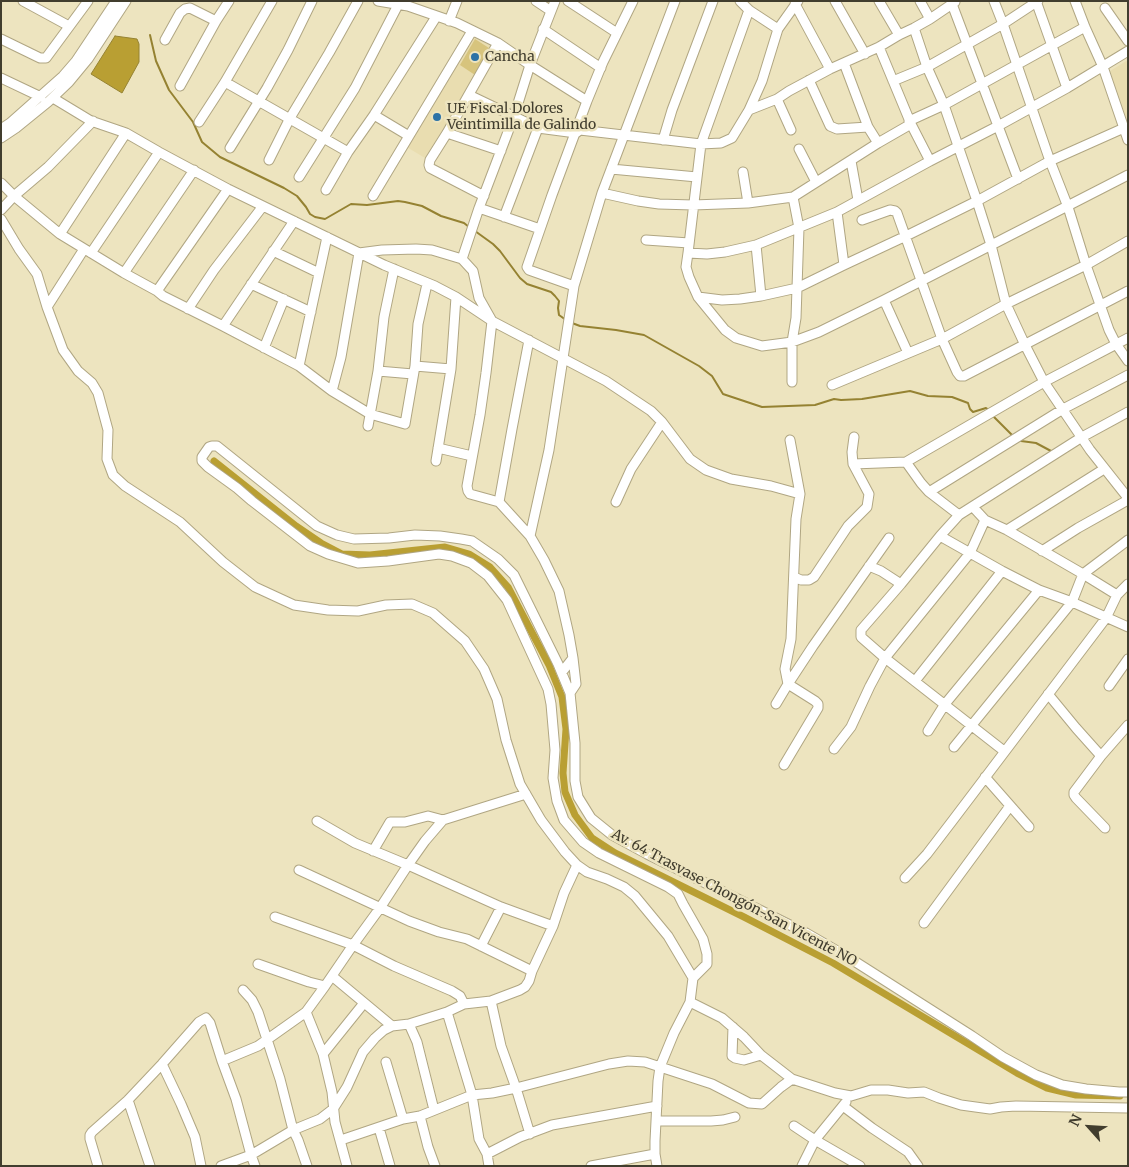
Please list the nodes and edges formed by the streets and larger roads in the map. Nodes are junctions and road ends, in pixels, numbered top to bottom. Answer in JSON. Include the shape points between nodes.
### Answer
{"nodes":[{"id":1,"x":23,"y":1,"type":"edge"},
{"id":2,"x":88,"y":1,"type":"edge"},
{"id":3,"x":116,"y":1,"type":"edge"},
{"id":4,"x":126,"y":1,"type":"edge"},
{"id":5,"x":229,"y":1,"type":"edge"},
{"id":6,"x":272,"y":1,"type":"edge"},
{"id":7,"x":312,"y":1,"type":"edge"},
{"id":8,"x":358,"y":1,"type":"edge"},
{"id":9,"x":378,"y":1,"type":"edge"},
{"id":10,"x":457,"y":1,"type":"edge"},
{"id":11,"x":536,"y":1,"type":"edge"},
{"id":12,"x":555,"y":1,"type":"edge"},
{"id":13,"x":568,"y":1,"type":"edge"},
{"id":14,"x":632,"y":1,"type":"edge"},
{"id":15,"x":675,"y":1,"type":"edge"},
{"id":16,"x":713,"y":1,"type":"edge"},
{"id":17,"x":740,"y":1,"type":"edge"},
{"id":18,"x":835,"y":1,"type":"edge"},
{"id":19,"x":879,"y":1,"type":"edge"},
{"id":20,"x":920,"y":1,"type":"edge"},
{"id":21,"x":994,"y":1,"type":"edge"},
{"id":22,"x":1076,"y":1,"type":"edge"},
{"id":23,"x":1037,"y":2,"type":"edge"},
{"id":24,"x":797,"y":3,"type":"edge"},
{"id":25,"x":954,"y":3,"type":"edge"},
{"id":26,"x":405,"y":4,"type":"edge"},
{"id":27,"x":1105,"y":8,"type":"dead end"},
{"id":28,"x":748,"y":10,"type":"junction"},
{"id":29,"x":551,"y":11,"type":"junction"},
{"id":30,"x":436,"y":16,"type":"junction"},
{"id":31,"x":930,"y":19,"type":"junction"},
{"id":32,"x":216,"y":21,"type":"junction"},
{"id":33,"x":449,"y":21,"type":"junction"},
{"id":34,"x":1003,"y":24,"type":"junction"},
{"id":35,"x":69,"y":26,"type":"junction"},
{"id":36,"x":1085,"y":27,"type":"junction"},
{"id":37,"x":914,"y":28,"type":"junction"},
{"id":38,"x":543,"y":29,"type":"junction"},
{"id":39,"x":778,"y":29,"type":"junction"},
{"id":40,"x":472,"y":31,"type":"junction"},
{"id":41,"x":617,"y":33,"type":"junction"},
{"id":42,"x":899,"y":35,"type":"junction"},
{"id":43,"x":1,"y":39,"type":"edge"},
{"id":44,"x":165,"y":40,"type":"dead end"},
{"id":45,"x":1128,"y":41,"type":"edge"},
{"id":46,"x":498,"y":43,"type":"junction"},
{"id":47,"x":967,"y":44,"type":"junction"},
{"id":48,"x":1052,"y":44,"type":"junction"},
{"id":49,"x":879,"y":47,"type":"junction"},
{"id":50,"x":1128,"y":51,"type":"edge"},
{"id":51,"x":865,"y":54,"type":"junction"},
{"id":52,"x":844,"y":64,"type":"junction"},
{"id":53,"x":1017,"y":64,"type":"junction"},
{"id":54,"x":530,"y":65,"type":"junction"},
{"id":55,"x":1103,"y":66,"type":"junction"},
{"id":56,"x":927,"y":67,"type":"junction"},
{"id":57,"x":601,"y":68,"type":"junction"},
{"id":58,"x":830,"y":69,"type":"junction"},
{"id":59,"x":1,"y":78,"type":"edge"},
{"id":60,"x":809,"y":80,"type":"junction"},
{"id":61,"x":893,"y":81,"type":"junction"},
{"id":62,"x":225,"y":82,"type":"junction"},
{"id":63,"x":982,"y":84,"type":"junction"},
{"id":64,"x":180,"y":86,"type":"dead end"},
{"id":65,"x":1067,"y":88,"type":"junction"},
{"id":66,"x":469,"y":95,"type":"junction"},
{"id":67,"x":41,"y":97,"type":"junction"},
{"id":68,"x":53,"y":98,"type":"junction"},
{"id":69,"x":777,"y":99,"type":"junction"},
{"id":70,"x":259,"y":101,"type":"junction"},
{"id":71,"x":587,"y":101,"type":"junction"},
{"id":72,"x":944,"y":105,"type":"junction"},
{"id":73,"x":1032,"y":107,"type":"junction"},
{"id":74,"x":749,"y":110,"type":"junction"},
{"id":75,"x":374,"y":115,"type":"junction"},
{"id":76,"x":514,"y":116,"type":"junction"},
{"id":77,"x":1,"y":118,"type":"edge"},
{"id":78,"x":290,"y":118,"type":"junction"},
{"id":79,"x":93,"y":121,"type":"junction"},
{"id":80,"x":200,"y":122,"type":"dead end"},
{"id":81,"x":910,"y":122,"type":"junction"},
{"id":82,"x":10,"y":123,"type":"junction"},
{"id":83,"x":998,"y":126,"type":"junction"},
{"id":84,"x":868,"y":127,"type":"junction"},
{"id":85,"x":538,"y":128,"type":"junction"},
{"id":86,"x":1124,"y":128,"type":"junction"},
{"id":87,"x":1,"y":129,"type":"edge"},
{"id":88,"x":791,"y":130,"type":"dead end"},
{"id":89,"x":126,"y":133,"type":"junction"},
{"id":90,"x":447,"y":133,"type":"junction"},
{"id":91,"x":576,"y":133,"type":"junction"},
{"id":92,"x":624,"y":135,"type":"junction"},
{"id":93,"x":409,"y":136,"type":"junction"},
{"id":94,"x":1,"y":138,"type":"edge"},
{"id":95,"x":324,"y":138,"type":"junction"},
{"id":96,"x":663,"y":140,"type":"junction"},
{"id":97,"x":1128,"y":140,"type":"edge"},
{"id":98,"x":878,"y":143,"type":"junction"},
{"id":99,"x":701,"y":144,"type":"junction"},
{"id":100,"x":958,"y":147,"type":"junction"},
{"id":101,"x":230,"y":148,"type":"dead end"},
{"id":102,"x":799,"y":149,"type":"dead end"},
{"id":103,"x":501,"y":151,"type":"junction"},
{"id":104,"x":159,"y":152,"type":"junction"},
{"id":105,"x":348,"y":152,"type":"junction"},
{"id":106,"x":269,"y":160,"type":"dead end"},
{"id":107,"x":851,"y":161,"type":"junction"},
{"id":108,"x":930,"y":161,"type":"junction"},
{"id":109,"x":1050,"y":161,"type":"junction"},
{"id":110,"x":611,"y":169,"type":"junction"},
{"id":111,"x":194,"y":170,"type":"junction"},
{"id":112,"x":743,"y":172,"type":"dead end"},
{"id":113,"x":1128,"y":175,"type":"edge"},
{"id":114,"x":299,"y":177,"type":"dead end"},
{"id":115,"x":697,"y":177,"type":"junction"},
{"id":116,"x":1018,"y":179,"type":"junction"},
{"id":117,"x":816,"y":182,"type":"junction"},
{"id":118,"x":1,"y":184,"type":"edge"},
{"id":119,"x":228,"y":189,"type":"junction"},
{"id":120,"x":326,"y":190,"type":"dead end"},
{"id":121,"x":602,"y":192,"type":"junction"},
{"id":122,"x":14,"y":196,"type":"junction"},
{"id":123,"x":373,"y":196,"type":"dead end"},
{"id":124,"x":484,"y":196,"type":"junction"},
{"id":125,"x":793,"y":197,"type":"junction"},
{"id":126,"x":858,"y":200,"type":"junction"},
{"id":127,"x":977,"y":201,"type":"junction"},
{"id":128,"x":748,"y":203,"type":"junction"},
{"id":129,"x":693,"y":204,"type":"junction"},
{"id":130,"x":263,"y":206,"type":"junction"},
{"id":131,"x":1068,"y":206,"type":"junction"},
{"id":132,"x":479,"y":208,"type":"junction"},
{"id":133,"x":1,"y":210,"type":"edge"},
{"id":134,"x":837,"y":212,"type":"junction"},
{"id":135,"x":504,"y":217,"type":"junction"},
{"id":136,"x":1,"y":219,"type":"edge"},
{"id":137,"x":862,"y":220,"type":"dead end"},
{"id":138,"x":294,"y":221,"type":"junction"},
{"id":139,"x":799,"y":228,"type":"junction"},
{"id":140,"x":540,"y":229,"type":"junction"},
{"id":141,"x":60,"y":234,"type":"junction"},
{"id":142,"x":906,"y":236,"type":"junction"},
{"id":143,"x":327,"y":237,"type":"junction"},
{"id":144,"x":646,"y":240,"type":"dead end"},
{"id":145,"x":1128,"y":241,"type":"edge"},
{"id":146,"x":689,"y":243,"type":"junction"},
{"id":147,"x":756,"y":245,"type":"junction"},
{"id":148,"x":991,"y":245,"type":"junction"},
{"id":149,"x":87,"y":251,"type":"junction"},
{"id":150,"x":273,"y":251,"type":"junction"},
{"id":151,"x":359,"y":252,"type":"junction"},
{"id":152,"x":688,"y":253,"type":"junction"},
{"id":153,"x":462,"y":259,"type":"junction"},
{"id":154,"x":844,"y":264,"type":"junction"},
{"id":155,"x":1086,"y":265,"type":"junction"},
{"id":156,"x":394,"y":269,"type":"junction"},
{"id":157,"x":320,"y":273,"type":"junction"},
{"id":158,"x":124,"y":274,"type":"junction"},
{"id":159,"x":922,"y":280,"type":"junction"},
{"id":160,"x":251,"y":284,"type":"junction"},
{"id":161,"x":427,"y":284,"type":"junction"},
{"id":162,"x":574,"y":286,"type":"junction"},
{"id":163,"x":797,"y":288,"type":"junction"},
{"id":164,"x":157,"y":291,"type":"junction"},
{"id":165,"x":1128,"y":291,"type":"edge"},
{"id":166,"x":761,"y":296,"type":"junction"},
{"id":167,"x":456,"y":297,"type":"junction"},
{"id":168,"x":698,"y":297,"type":"junction"},
{"id":169,"x":284,"y":300,"type":"junction"},
{"id":170,"x":884,"y":300,"type":"junction"},
{"id":171,"x":1006,"y":304,"type":"junction"},
{"id":172,"x":1100,"y":306,"type":"junction"},
{"id":173,"x":47,"y":308,"type":"junction"},
{"id":174,"x":188,"y":309,"type":"junction"},
{"id":175,"x":311,"y":312,"type":"junction"},
{"id":176,"x":492,"y":321,"type":"junction"},
{"id":177,"x":223,"y":326,"type":"junction"},
{"id":178,"x":1128,"y":338,"type":"edge"},
{"id":179,"x":942,"y":339,"type":"junction"},
{"id":180,"x":529,"y":340,"type":"junction"},
{"id":181,"x":792,"y":342,"type":"junction"},
{"id":182,"x":1116,"y":344,"type":"junction"},
{"id":183,"x":1025,"y":345,"type":"junction"},
{"id":184,"x":264,"y":348,"type":"junction"},
{"id":185,"x":908,"y":353,"type":"junction"},
{"id":186,"x":563,"y":358,"type":"junction"},
{"id":187,"x":1128,"y":361,"type":"edge"},
{"id":188,"x":299,"y":366,"type":"junction"},
{"id":189,"x":451,"y":369,"type":"junction"},
{"id":190,"x":414,"y":370,"type":"junction"},
{"id":191,"x":378,"y":371,"type":"junction"},
{"id":192,"x":1128,"y":375,"type":"edge"},
{"id":193,"x":792,"y":382,"type":"dead end"},
{"id":194,"x":1044,"y":382,"type":"junction"},
{"id":195,"x":832,"y":386,"type":"dead end"},
{"id":196,"x":332,"y":391,"type":"junction"},
{"id":197,"x":1063,"y":410,"type":"junction"},
{"id":198,"x":1128,"y":412,"type":"edge"},
{"id":199,"x":370,"y":414,"type":"junction"},
{"id":200,"x":662,"y":422,"type":"junction"},
{"id":201,"x":368,"y":426,"type":"dead end"},
{"id":202,"x":854,"y":437,"type":"dead end"},
{"id":203,"x":1082,"y":438,"type":"junction"},
{"id":204,"x":790,"y":440,"type":"dead end"},
{"id":205,"x":438,"y":448,"type":"junction"},
{"id":206,"x":472,"y":456,"type":"junction"},
{"id":207,"x":436,"y":461,"type":"dead end"},
{"id":208,"x":906,"y":462,"type":"junction"},
{"id":209,"x":854,"y":464,"type":"junction"},
{"id":210,"x":1104,"y":469,"type":"junction"},
{"id":211,"x":929,"y":492,"type":"junction"},
{"id":212,"x":800,"y":494,"type":"junction"},
{"id":213,"x":1128,"y":499,"type":"edge"},
{"id":214,"x":499,"y":502,"type":"junction"},
{"id":215,"x":616,"y":502,"type":"dead end"},
{"id":216,"x":973,"y":507,"type":"junction"},
{"id":217,"x":959,"y":515,"type":"junction"},
{"id":218,"x":985,"y":520,"type":"junction"},
{"id":219,"x":1007,"y":530,"type":"junction"},
{"id":220,"x":530,"y":536,"type":"junction"},
{"id":221,"x":940,"y":536,"type":"junction"},
{"id":222,"x":890,"y":538,"type":"dead end"},
{"id":223,"x":1128,"y":540,"type":"edge"},
{"id":224,"x":1042,"y":551,"type":"junction"},
{"id":225,"x":970,"y":553,"type":"junction"},
{"id":226,"x":869,"y":566,"type":"junction"},
{"id":227,"x":1002,"y":572,"type":"junction"},
{"id":228,"x":1083,"y":574,"type":"junction"},
{"id":229,"x":794,"y":577,"type":"junction"},
{"id":230,"x":901,"y":584,"type":"junction"},
{"id":231,"x":1128,"y":584,"type":"edge"},
{"id":232,"x":1039,"y":590,"type":"junction"},
{"id":233,"x":1117,"y":595,"type":"junction"},
{"id":234,"x":1072,"y":602,"type":"junction"},
{"id":235,"x":1106,"y":618,"type":"junction"},
{"id":236,"x":1128,"y":627,"type":"edge"},
{"id":237,"x":573,"y":658,"type":"junction"},
{"id":238,"x":885,"y":658,"type":"junction"},
{"id":239,"x":1128,"y":659,"type":"edge"},
{"id":240,"x":562,"y":672,"type":"junction"},
{"id":241,"x":915,"y":681,"type":"junction"},
{"id":242,"x":788,"y":684,"type":"junction"},
{"id":243,"x":1109,"y":686,"type":"dead end"},
{"id":244,"x":570,"y":693,"type":"junction"},
{"id":245,"x":1048,"y":694,"type":"junction"},
{"id":246,"x":776,"y":704,"type":"dead end"},
{"id":247,"x":945,"y":704,"type":"junction"},
{"id":248,"x":1128,"y":725,"type":"edge"},
{"id":249,"x":972,"y":726,"type":"junction"},
{"id":250,"x":928,"y":732,"type":"dead end"},
{"id":251,"x":954,"y":747,"type":"dead end"},
{"id":252,"x":834,"y":749,"type":"dead end"},
{"id":253,"x":1004,"y":751,"type":"junction"},
{"id":254,"x":1101,"y":756,"type":"junction"},
{"id":255,"x":784,"y":765,"type":"dead end"},
{"id":256,"x":984,"y":778,"type":"junction"},
{"id":257,"x":526,"y":794,"type":"junction"},
{"id":258,"x":1010,"y":806,"type":"junction"},
{"id":259,"x":443,"y":820,"type":"junction"},
{"id":260,"x":317,"y":821,"type":"dead end"},
{"id":261,"x":1029,"y":827,"type":"dead end"},
{"id":262,"x":1105,"y":828,"type":"dead end"},
{"id":263,"x":373,"y":851,"type":"junction"},
{"id":264,"x":408,"y":865,"type":"junction"},
{"id":265,"x":577,"y":865,"type":"junction"},
{"id":266,"x":299,"y":870,"type":"dead end"},
{"id":267,"x":905,"y":878,"type":"dead end"},
{"id":268,"x":500,"y":907,"type":"junction"},
{"id":269,"x":380,"y":908,"type":"junction"},
{"id":270,"x":275,"y":917,"type":"dead end"},
{"id":271,"x":924,"y":923,"type":"dead end"},
{"id":272,"x":553,"y":926,"type":"junction"},
{"id":273,"x":353,"y":945,"type":"junction"},
{"id":274,"x":481,"y":946,"type":"junction"},
{"id":275,"x":258,"y":964,"type":"dead end"},
{"id":276,"x":532,"y":971,"type":"junction"},
{"id":277,"x":332,"y":976,"type":"junction"},
{"id":278,"x":693,"y":978,"type":"junction"},
{"id":279,"x":325,"y":986,"type":"junction"},
{"id":280,"x":243,"y":990,"type":"dead end"},
{"id":281,"x":491,"y":1001,"type":"junction"},
{"id":282,"x":690,"y":1002,"type":"junction"},
{"id":283,"x":364,"y":1003,"type":"junction"},
{"id":284,"x":464,"y":1004,"type":"junction"},
{"id":285,"x":306,"y":1012,"type":"junction"},
{"id":286,"x":447,"y":1012,"type":"junction"},
{"id":287,"x":409,"y":1024,"type":"junction"},
{"id":288,"x":392,"y":1026,"type":"junction"},
{"id":289,"x":733,"y":1027,"type":"junction"},
{"id":290,"x":267,"y":1040,"type":"junction"},
{"id":291,"x":323,"y":1054,"type":"junction"},
{"id":292,"x":761,"y":1055,"type":"junction"},
{"id":293,"x":222,"y":1061,"type":"junction"},
{"id":294,"x":386,"y":1062,"type":"dead end"},
{"id":295,"x":162,"y":1064,"type":"junction"},
{"id":296,"x":660,"y":1067,"type":"junction"},
{"id":297,"x":792,"y":1079,"type":"junction"},
{"id":298,"x":516,"y":1088,"type":"junction"},
{"id":299,"x":1128,"y":1092,"type":"edge"},
{"id":300,"x":472,"y":1095,"type":"junction"},
{"id":301,"x":851,"y":1096,"type":"junction"},
{"id":302,"x":128,"y":1100,"type":"junction"},
{"id":303,"x":657,"y":1106,"type":"junction"},
{"id":304,"x":843,"y":1106,"type":"junction"},
{"id":305,"x":1128,"y":1108,"type":"edge"},
{"id":306,"x":333,"y":1109,"type":"junction"},
{"id":307,"x":434,"y":1110,"type":"junction"},
{"id":308,"x":420,"y":1116,"type":"junction"},
{"id":309,"x":734,"y":1117,"type":"dead end"},
{"id":310,"x":403,"y":1120,"type":"junction"},
{"id":311,"x":656,"y":1121,"type":"junction"},
{"id":312,"x":794,"y":1126,"type":"dead end"},
{"id":313,"x":379,"y":1128,"type":"junction"},
{"id":314,"x":293,"y":1130,"type":"junction"},
{"id":315,"x":530,"y":1134,"type":"junction"},
{"id":316,"x":341,"y":1140,"type":"junction"},
{"id":317,"x":815,"y":1140,"type":"junction"},
{"id":318,"x":487,"y":1154,"type":"junction"},
{"id":319,"x":655,"y":1154,"type":"junction"},
{"id":320,"x":251,"y":1155,"type":"junction"},
{"id":321,"x":98,"y":1166,"type":"edge"},
{"id":322,"x":150,"y":1166,"type":"edge"},
{"id":323,"x":201,"y":1166,"type":"edge"},
{"id":324,"x":222,"y":1166,"type":"edge"},
{"id":325,"x":255,"y":1166,"type":"edge"},
{"id":326,"x":307,"y":1166,"type":"edge"},
{"id":327,"x":347,"y":1166,"type":"edge"},
{"id":328,"x":390,"y":1166,"type":"edge"},
{"id":329,"x":435,"y":1166,"type":"edge"},
{"id":330,"x":489,"y":1166,"type":"edge"},
{"id":331,"x":592,"y":1166,"type":"edge"},
{"id":332,"x":657,"y":1166,"type":"edge"},
{"id":333,"x":802,"y":1166,"type":"edge"},
{"id":334,"x":860,"y":1166,"type":"edge"},
{"id":335,"x":918,"y":1166,"type":"edge"}],
"edges":[{"from":1,"to":35,"type":"street"},
{"from":2,"to":35,"type":"street"},
{"from":3,"to":67,"type":"street","via":[[76,60]]},
{"from":4,"to":68,"type":"street","via":[[88,59]]},
{"from":5,"to":32,"type":"street"},
{"from":6,"to":62,"type":"street"},
{"from":7,"to":70,"type":"street"},
{"from":8,"to":78,"type":"street"},
{"from":9,"to":26,"type":"street"},
{"from":10,"to":33,"type":"street"},
{"from":11,"to":29,"type":"street"},
{"from":12,"to":29,"type":"street"},
{"from":13,"to":41,"type":"street"},
{"from":14,"to":41,"type":"street"},
{"from":15,"to":92,"type":"street"},
{"from":16,"to":96,"type":"street"},
{"from":17,"to":28,"type":"street"},
{"from":18,"to":51,"type":"street"},
{"from":19,"to":42,"type":"street"},
{"from":20,"to":31,"type":"street"},
{"from":21,"to":34,"type":"street"},
{"from":22,"to":36,"type":"street"},
{"from":23,"to":34,"type":"street"},
{"from":23,"to":48,"type":"street"},
{"from":24,"to":39,"type":"street"},
{"from":24,"to":58,"type":"street"},
{"from":25,"to":31,"type":"street"},
{"from":25,"to":47,"type":"street"},
{"from":26,"to":30,"type":"street"},
{"from":26,"to":95,"type":"street"},
{"from":27,"to":45,"type":"street"},
{"from":28,"to":39,"type":"street"},
{"from":28,"to":99,"type":"street"},
{"from":29,"to":38,"type":"street"},
{"from":30,"to":33,"type":"street"},
{"from":30,"to":75,"type":"street"},
{"from":31,"to":37,"type":"street"},
{"from":32,"to":44,"type":"street","via":[[190,8],[184,9]]},
{"from":32,"to":64,"type":"street"},
{"from":33,"to":40,"type":"street"},
{"from":34,"to":47,"type":"street"},
{"from":34,"to":53,"type":"street"},
{"from":35,"to":43,"type":"street","via":[[46,58]]},
{"from":36,"to":48,"type":"street"},
{"from":36,"to":55,"type":"street"},
{"from":37,"to":42,"type":"street"},
{"from":37,"to":56,"type":"street"},
{"from":38,"to":54,"type":"street"},
{"from":38,"to":57,"type":"street"},
{"from":39,"to":74,"type":"street"},
{"from":40,"to":46,"type":"street"},
{"from":40,"to":93,"type":"street"},
{"from":41,"to":57,"type":"street"},
{"from":42,"to":49,"type":"street"},
{"from":46,"to":54,"type":"street"},
{"from":46,"to":66,"type":"street"},
{"from":47,"to":56,"type":"street"},
{"from":47,"to":63,"type":"street"},
{"from":48,"to":53,"type":"street"},
{"from":48,"to":65,"type":"street"},
{"from":49,"to":51,"type":"street"},
{"from":49,"to":61,"type":"street"},
{"from":50,"to":55,"type":"street"},
{"from":51,"to":52,"type":"street"},
{"from":52,"to":58,"type":"street"},
{"from":52,"to":84,"type":"street"},
{"from":53,"to":63,"type":"street"},
{"from":53,"to":73,"type":"street"},
{"from":54,"to":71,"type":"street"},
{"from":54,"to":76,"type":"street"},
{"from":55,"to":65,"type":"street"},
{"from":55,"to":86,"type":"street"},
{"from":56,"to":61,"type":"street"},
{"from":56,"to":72,"type":"street"},
{"from":57,"to":71,"type":"street"},
{"from":58,"to":60,"type":"street"},
{"from":59,"to":67,"type":"street"},
{"from":60,"to":69,"type":"street"},
{"from":60,"to":84,"type":"street","via":[[830,126],[837,129]]},
{"from":61,"to":81,"type":"street"},
{"from":62,"to":70,"type":"street"},
{"from":62,"to":80,"type":"street"},
{"from":63,"to":72,"type":"street"},
{"from":63,"to":83,"type":"street"},
{"from":65,"to":73,"type":"street"},
{"from":66,"to":76,"type":"street"},
{"from":66,"to":90,"type":"street"},
{"from":67,"to":82,"type":"street"},
{"from":68,"to":79,"type":"street"},
{"from":68,"to":94,"type":"street"},
{"from":69,"to":74,"type":"street"},
{"from":69,"to":88,"type":"street"},
{"from":70,"to":78,"type":"street"},
{"from":70,"to":101,"type":"street"},
{"from":71,"to":91,"type":"street"},
{"from":72,"to":81,"type":"street"},
{"from":72,"to":100,"type":"street"},
{"from":73,"to":83,"type":"street"},
{"from":73,"to":109,"type":"street"},
{"from":74,"to":99,"type":"street","via":[[732,138],[721,143]]},
{"from":75,"to":93,"type":"street"},
{"from":75,"to":105,"type":"street"},
{"from":76,"to":85,"type":"street"},
{"from":76,"to":103,"type":"street"},
{"from":77,"to":82,"type":"street"},
{"from":78,"to":95,"type":"street"},
{"from":78,"to":106,"type":"street"},
{"from":79,"to":89,"type":"street"},
{"from":79,"to":122,"type":"street"},
{"from":81,"to":98,"type":"street"},
{"from":81,"to":108,"type":"street"},
{"from":82,"to":87,"type":"street"},
{"from":83,"to":100,"type":"street"},
{"from":83,"to":116,"type":"street"},
{"from":84,"to":98,"type":"street"},
{"from":85,"to":91,"type":"street"},
{"from":85,"to":135,"type":"street"},
{"from":86,"to":97,"type":"street"},
{"from":86,"to":109,"type":"street"},
{"from":89,"to":104,"type":"street"},
{"from":89,"to":141,"type":"street"},
{"from":90,"to":103,"type":"street"},
{"from":90,"to":124,"type":"street","via":[[430,160],[430,168]]},
{"from":91,"to":92,"type":"street","via":[[580,130]]},
{"from":91,"to":140,"type":"street"},
{"from":92,"to":96,"type":"street"},
{"from":92,"to":110,"type":"street"},
{"from":93,"to":123,"type":"street"},
{"from":95,"to":105,"type":"street"},
{"from":95,"to":114,"type":"street"},
{"from":96,"to":99,"type":"street"},
{"from":98,"to":107,"type":"street"},
{"from":99,"to":115,"type":"street"},
{"from":100,"to":108,"type":"street"},
{"from":100,"to":127,"type":"street"},
{"from":102,"to":117,"type":"street"},
{"from":103,"to":124,"type":"street"},
{"from":104,"to":111,"type":"street"},
{"from":104,"to":149,"type":"street"},
{"from":105,"to":120,"type":"street"},
{"from":107,"to":117,"type":"street"},
{"from":107,"to":126,"type":"street"},
{"from":108,"to":126,"type":"street"},
{"from":109,"to":116,"type":"street"},
{"from":109,"to":131,"type":"street"},
{"from":110,"to":115,"type":"street"},
{"from":110,"to":121,"type":"street"},
{"from":111,"to":119,"type":"street"},
{"from":111,"to":158,"type":"street"},
{"from":112,"to":128,"type":"street"},
{"from":113,"to":131,"type":"street"},
{"from":115,"to":129,"type":"street"},
{"from":116,"to":127,"type":"street"},
{"from":117,"to":125,"type":"street"},
{"from":118,"to":122,"type":"street"},
{"from":119,"to":130,"type":"street"},
{"from":119,"to":164,"type":"street"},
{"from":121,"to":129,"type":"street","via":[[652,203]]},
{"from":121,"to":162,"type":"street"},
{"from":122,"to":133,"type":"street"},
{"from":122,"to":141,"type":"street"},
{"from":124,"to":132,"type":"street"},
{"from":125,"to":128,"type":"street"},
{"from":125,"to":139,"type":"street"},
{"from":126,"to":134,"type":"street"},
{"from":127,"to":142,"type":"street"},
{"from":127,"to":148,"type":"street"},
{"from":128,"to":129,"type":"street"},
{"from":129,"to":146,"type":"street"},
{"from":130,"to":138,"type":"street"},
{"from":130,"to":174,"type":"street"},
{"from":131,"to":148,"type":"street"},
{"from":131,"to":155,"type":"street"},
{"from":132,"to":135,"type":"street"},
{"from":132,"to":153,"type":"street"},
{"from":134,"to":139,"type":"street"},
{"from":134,"to":154,"type":"street"},
{"from":135,"to":140,"type":"street"},
{"from":136,"to":173,"type":"street","via":[[37,274]]},
{"from":137,"to":142,"type":"street","via":[[892,210],[897,213]]},
{"from":138,"to":143,"type":"street"},
{"from":138,"to":150,"type":"street"},
{"from":139,"to":147,"type":"street"},
{"from":139,"to":163,"type":"street"},
{"from":140,"to":162,"type":"street","via":[[527,269]]},
{"from":141,"to":149,"type":"street"},
{"from":142,"to":154,"type":"street"},
{"from":142,"to":159,"type":"street"},
{"from":143,"to":151,"type":"street"},
{"from":143,"to":157,"type":"street"},
{"from":144,"to":146,"type":"street"},
{"from":145,"to":155,"type":"street"},
{"from":146,"to":152,"type":"street"},
{"from":147,"to":152,"type":"street","via":[[725,252]]},
{"from":147,"to":166,"type":"street"},
{"from":148,"to":159,"type":"street"},
{"from":148,"to":171,"type":"street"},
{"from":149,"to":158,"type":"street"},
{"from":149,"to":173,"type":"street"},
{"from":150,"to":157,"type":"street"},
{"from":150,"to":160,"type":"street"},
{"from":151,"to":153,"type":"street","via":[[432,250]]},
{"from":151,"to":156,"type":"street"},
{"from":151,"to":196,"type":"street"},
{"from":152,"to":168,"type":"street","via":[[686,267]]},
{"from":153,"to":176,"type":"street","via":[[474,271],[479,298]]},
{"from":154,"to":163,"type":"street"},
{"from":155,"to":171,"type":"street"},
{"from":155,"to":172,"type":"street"},
{"from":156,"to":161,"type":"street"},
{"from":156,"to":191,"type":"street"},
{"from":157,"to":175,"type":"street"},
{"from":158,"to":164,"type":"street"},
{"from":159,"to":170,"type":"street"},
{"from":159,"to":179,"type":"street"},
{"from":160,"to":169,"type":"street"},
{"from":160,"to":177,"type":"street"},
{"from":161,"to":167,"type":"street"},
{"from":161,"to":190,"type":"street","via":[[418,324]]},
{"from":162,"to":186,"type":"street"},
{"from":163,"to":166,"type":"street"},
{"from":163,"to":181,"type":"street"},
{"from":164,"to":174,"type":"street"},
{"from":165,"to":172,"type":"street"},
{"from":166,"to":168,"type":"street","via":[[722,300]]},
{"from":167,"to":176,"type":"street"},
{"from":167,"to":189,"type":"street"},
{"from":168,"to":181,"type":"street","via":[[725,330],[736,338],[762,346]]},
{"from":169,"to":175,"type":"street"},
{"from":169,"to":184,"type":"street"},
{"from":170,"to":181,"type":"street"},
{"from":170,"to":185,"type":"street"},
{"from":171,"to":179,"type":"street"},
{"from":171,"to":183,"type":"street"},
{"from":172,"to":182,"type":"street"},
{"from":172,"to":183,"type":"street"},
{"from":173,"to":257,"type":"street","via":[[63,350],[98,394],[108,430],[107,459],[113,475],[180,522],[254,588],[294,605],[328,610],[358,611],[386,604],[412,604],[432,613],[465,641],[484,669],[497,699],[506,740]]},
{"from":174,"to":177,"type":"street"},
{"from":175,"to":188,"type":"street"},
{"from":176,"to":180,"type":"street"},
{"from":176,"to":206,"type":"street"},
{"from":177,"to":184,"type":"street"},
{"from":178,"to":182,"type":"street"},
{"from":179,"to":183,"type":"street","via":[[960,376]]},
{"from":179,"to":185,"type":"street"},
{"from":180,"to":186,"type":"street"},
{"from":180,"to":214,"type":"street"},
{"from":181,"to":193,"type":"street"},
{"from":182,"to":187,"type":"street"},
{"from":182,"to":194,"type":"street"},
{"from":183,"to":194,"type":"street"},
{"from":184,"to":188,"type":"street"},
{"from":185,"to":195,"type":"street"},
{"from":186,"to":200,"type":"street","via":[[606,380]]},
{"from":186,"to":220,"type":"street","via":[[549,450]]},
{"from":188,"to":196,"type":"street"},
{"from":189,"to":190,"type":"street"},
{"from":189,"to":205,"type":"street"},
{"from":190,"to":191,"type":"street"},
{"from":190,"to":199,"type":"street","via":[[405,424]]},
{"from":191,"to":199,"type":"street"},
{"from":192,"to":197,"type":"street"},
{"from":194,"to":197,"type":"street"},
{"from":194,"to":208,"type":"street"},
{"from":196,"to":199,"type":"street"},
{"from":197,"to":203,"type":"street"},
{"from":197,"to":211,"type":"street"},
{"from":198,"to":203,"type":"street"},
{"from":199,"to":201,"type":"street"},
{"from":200,"to":212,"type":"street","via":[[690,460],[706,470],[731,479]]},
{"from":200,"to":215,"type":"street","via":[[631,469]]},
{"from":202,"to":209,"type":"street"},
{"from":203,"to":210,"type":"street"},
{"from":203,"to":216,"type":"street"},
{"from":204,"to":212,"type":"street"},
{"from":205,"to":206,"type":"street"},
{"from":205,"to":207,"type":"street"},
{"from":206,"to":214,"type":"street","via":[[468,491]]},
{"from":208,"to":209,"type":"street"},
{"from":208,"to":211,"type":"street"},
{"from":209,"to":229,"type":"street","via":[[869,494],[867,507],[848,526],[814,577],[801,580]]},
{"from":210,"to":213,"type":"street"},
{"from":210,"to":219,"type":"street"},
{"from":211,"to":217,"type":"street"},
{"from":212,"to":229,"type":"street"},
{"from":213,"to":224,"type":"street"},
{"from":214,"to":220,"type":"street"},
{"from":216,"to":217,"type":"street"},
{"from":216,"to":218,"type":"street"},
{"from":217,"to":221,"type":"street"},
{"from":218,"to":219,"type":"street"},
{"from":218,"to":225,"type":"street"},
{"from":219,"to":224,"type":"street"},
{"from":220,"to":237,"type":"street","via":[[559,591]]},
{"from":221,"to":225,"type":"street"},
{"from":221,"to":230,"type":"street"},
{"from":222,"to":226,"type":"street"},
{"from":223,"to":228,"type":"street"},
{"from":224,"to":228,"type":"street"},
{"from":225,"to":227,"type":"street"},
{"from":225,"to":238,"type":"street"},
{"from":226,"to":230,"type":"street"},
{"from":226,"to":242,"type":"street"},
{"from":227,"to":232,"type":"street"},
{"from":227,"to":241,"type":"street"},
{"from":228,"to":233,"type":"street"},
{"from":228,"to":234,"type":"street"},
{"from":229,"to":242,"type":"street","via":[[791,639],[785,669]]},
{"from":230,"to":238,"type":"street","via":[[861,630],[861,637]]},
{"from":231,"to":233,"type":"street"},
{"from":232,"to":234,"type":"street"},
{"from":232,"to":247,"type":"street"},
{"from":233,"to":235,"type":"street"},
{"from":234,"to":235,"type":"street"},
{"from":234,"to":249,"type":"street"},
{"from":235,"to":236,"type":"street"},
{"from":235,"to":245,"type":"street"},
{"from":237,"to":240,"type":"street"},
{"from":237,"to":244,"type":"street","via":[[576,684]]},
{"from":238,"to":241,"type":"street"},
{"from":238,"to":252,"type":"street","via":[[851,727]]},
{"from":239,"to":243,"type":"street"},
{"from":240,"to":244,"type":"street","name":"Av. 64 Trasvase Chongón-San Vicente NO"},
{"from":240,"to":278,"type":"street","name":"Av. 64 Trasvase Chongón-San Vicente NO","via":[[514,575],[472,541],[440,536],[354,539],[337,535],[317,526],[217,446],[209,447],[202,457],[208,467],[279,523],[310,546],[328,554],[358,563],[440,554],[471,563],[488,576],[507,600],[548,689],[555,750],[553,778],[556,801],[564,820],[583,842],[599,853],[678,894],[703,939],[707,954],[707,964]]},
{"from":241,"to":247,"type":"street"},
{"from":242,"to":246,"type":"street"},
{"from":242,"to":255,"type":"street","via":[[815,701],[818,708]]},
{"from":244,"to":299,"type":"street","name":"Av. 64 Trasvase Chongón-San Vicente NO","via":[[578,797],[591,818],[612,835],[844,954],[1003,1057],[1036,1074],[1062,1086]]},
{"from":245,"to":253,"type":"street"},
{"from":245,"to":254,"type":"street"},
{"from":247,"to":249,"type":"street"},
{"from":247,"to":250,"type":"street"},
{"from":248,"to":254,"type":"street"},
{"from":249,"to":251,"type":"street"},
{"from":249,"to":253,"type":"street"},
{"from":253,"to":256,"type":"street"},
{"from":254,"to":262,"type":"street","via":[[1074,795]]},
{"from":256,"to":258,"type":"street"},
{"from":256,"to":267,"type":"street"},
{"from":257,"to":259,"type":"street"},
{"from":257,"to":265,"type":"street","via":[[541,820]]},
{"from":258,"to":261,"type":"street"},
{"from":258,"to":271,"type":"street"},
{"from":259,"to":263,"type":"street","via":[[428,816],[390,822]]},
{"from":259,"to":264,"type":"street"},
{"from":260,"to":263,"type":"street"},
{"from":263,"to":264,"type":"street"},
{"from":264,"to":268,"type":"street"},
{"from":264,"to":269,"type":"street"},
{"from":265,"to":272,"type":"street"},
{"from":265,"to":278,"type":"street","via":[[624,887],[635,896],[668,936]]},
{"from":266,"to":269,"type":"street"},
{"from":268,"to":272,"type":"street"},
{"from":268,"to":274,"type":"street"},
{"from":269,"to":273,"type":"street"},
{"from":269,"to":274,"type":"street"},
{"from":270,"to":273,"type":"street"},
{"from":272,"to":276,"type":"street"},
{"from":273,"to":277,"type":"street"},
{"from":273,"to":284,"type":"street","via":[[452,991]]},
{"from":274,"to":276,"type":"street"},
{"from":275,"to":279,"type":"street"},
{"from":276,"to":281,"type":"street","via":[[525,987]]},
{"from":277,"to":279,"type":"street"},
{"from":277,"to":283,"type":"street"},
{"from":278,"to":282,"type":"street"},
{"from":279,"to":285,"type":"street"},
{"from":280,"to":290,"type":"street","via":[[258,1012]]},
{"from":281,"to":284,"type":"street"},
{"from":281,"to":298,"type":"street","via":[[501,1046]]},
{"from":282,"to":289,"type":"street"},
{"from":282,"to":296,"type":"street"},
{"from":283,"to":288,"type":"street"},
{"from":283,"to":291,"type":"street"},
{"from":284,"to":286,"type":"street"},
{"from":285,"to":290,"type":"street"},
{"from":285,"to":291,"type":"street"},
{"from":286,"to":287,"type":"street"},
{"from":286,"to":300,"type":"street"},
{"from":287,"to":288,"type":"street"},
{"from":287,"to":307,"type":"street","via":[[417,1042]]},
{"from":288,"to":306,"type":"street","via":[[363,1052]]},
{"from":289,"to":292,"type":"street"},
{"from":289,"to":292,"type":"street","via":[[732,1056],[744,1060]]},
{"from":290,"to":293,"type":"street"},
{"from":290,"to":314,"type":"street"},
{"from":291,"to":306,"type":"street"},
{"from":292,"to":297,"type":"street"},
{"from":293,"to":295,"type":"street","via":[[206,1018]]},
{"from":293,"to":320,"type":"street"},
{"from":294,"to":310,"type":"street"},
{"from":295,"to":302,"type":"street"},
{"from":295,"to":323,"type":"street","via":[[191,1128]]},
{"from":296,"to":297,"type":"street","via":[[712,1084],[756,1104],[766,1102]]},
{"from":296,"to":298,"type":"street","via":[[628,1061]]},
{"from":296,"to":303,"type":"street"},
{"from":297,"to":301,"type":"street"},
{"from":298,"to":300,"type":"street"},
{"from":298,"to":315,"type":"street"},
{"from":300,"to":307,"type":"street"},
{"from":300,"to":318,"type":"street","via":[[479,1139]]},
{"from":301,"to":304,"type":"street"},
{"from":301,"to":305,"type":"street","via":[[871,1090],[888,1090],[924,1092],[961,1105],[990,1108]]},
{"from":302,"to":321,"type":"street","via":[[90,1136]]},
{"from":302,"to":322,"type":"street"},
{"from":303,"to":311,"type":"street"},
{"from":303,"to":315,"type":"street","via":[[552,1125]]},
{"from":304,"to":317,"type":"street"},
{"from":304,"to":335,"type":"street","via":[[908,1152]]},
{"from":306,"to":314,"type":"street","via":[[320,1119]]},
{"from":306,"to":316,"type":"street"},
{"from":307,"to":308,"type":"street"},
{"from":308,"to":310,"type":"street"},
{"from":308,"to":329,"type":"street"},
{"from":309,"to":311,"type":"street","via":[[711,1121]]},
{"from":310,"to":313,"type":"street"},
{"from":311,"to":319,"type":"street"},
{"from":312,"to":317,"type":"street"},
{"from":313,"to":316,"type":"street"},
{"from":313,"to":328,"type":"street"},
{"from":314,"to":320,"type":"street"},
{"from":314,"to":326,"type":"street"},
{"from":315,"to":318,"type":"street"},
{"from":316,"to":327,"type":"street"},
{"from":317,"to":333,"type":"street"},
{"from":317,"to":334,"type":"street"},
{"from":318,"to":330,"type":"street"},
{"from":319,"to":331,"type":"street"},
{"from":319,"to":332,"type":"street"},
{"from":320,"to":324,"type":"street"},
{"from":320,"to":325,"type":"street"}]}
